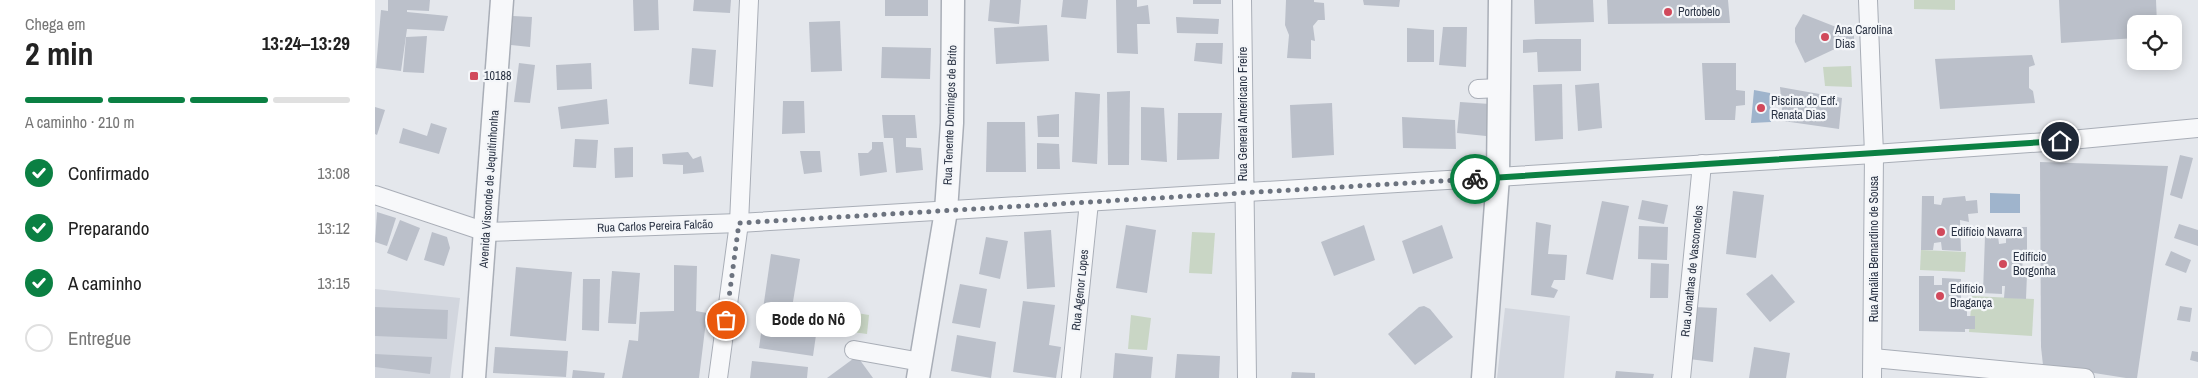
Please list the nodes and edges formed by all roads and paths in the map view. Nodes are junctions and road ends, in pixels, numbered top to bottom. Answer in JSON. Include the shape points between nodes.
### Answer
{"nodes":[{"id":1,"x":501,"y":0,"type":"edge"},
{"id":2,"x":749,"y":0,"type":"edge"},
{"id":3,"x":953,"y":0,"type":"edge"},
{"id":4,"x":1242,"y":0,"type":"edge"},
{"id":5,"x":1500,"y":0,"type":"edge"},
{"id":6,"x":1868,"y":0,"type":"edge"},
{"id":7,"x":1500,"y":88,"type":"junction"},
{"id":8,"x":1478,"y":89,"type":"dead end"},
{"id":9,"x":2198,"y":128,"type":"edge"},
{"id":10,"x":1874,"y":154,"type":"junction"},
{"id":11,"x":1703,"y":164,"type":"junction"},
{"id":12,"x":1498,"y":177,"type":"junction"},
{"id":13,"x":1243,"y":194,"type":"junction"},
{"id":14,"x":375,"y":195,"type":"edge"},
{"id":15,"x":1089,"y":202,"type":"junction"},
{"id":16,"x":946,"y":211,"type":"junction"},
{"id":17,"x":739,"y":223,"type":"junction"},
{"id":18,"x":486,"y":232,"type":"junction"},
{"id":19,"x":854,"y":350,"type":"dead end"},
{"id":20,"x":1873,"y":358,"type":"junction"},
{"id":21,"x":920,"y":370,"type":"edge"},
{"id":22,"x":474,"y":378,"type":"edge"},
{"id":23,"x":718,"y":378,"type":"edge"},
{"id":24,"x":1071,"y":378,"type":"edge"},
{"id":25,"x":1247,"y":378,"type":"edge"},
{"id":26,"x":1483,"y":378,"type":"edge"},
{"id":27,"x":1681,"y":378,"type":"edge"},
{"id":28,"x":1872,"y":378,"type":"edge"},
{"id":29,"x":2085,"y":378,"type":"edge"}],
"edges":[{"from":1,"to":18,"type":"street","name":"Avenida Visconde de Jequitinhonha"},
{"from":2,"to":17,"type":"street"},
{"from":3,"to":16,"type":"street","name":"Rua Tenente Domingos de Brito","via":[[952,123]]},
{"from":4,"to":13,"type":"street","name":"Rua General Americano Freire"},
{"from":5,"to":7,"type":"street"},
{"from":6,"to":10,"type":"street","name":"Rua Amália Bernardino de Sousa"},
{"from":7,"to":8,"type":"street"},
{"from":7,"to":12,"type":"street"},
{"from":9,"to":10,"type":"street","name":"Rua Carlos Pereira Falcão"},
{"from":10,"to":11,"type":"street","name":"Rua Carlos Pereira Falcão"},
{"from":10,"to":20,"type":"street","name":"Rua Amália Bernardino de Sousa"},
{"from":11,"to":12,"type":"street","name":"Rua Carlos Pereira Falcão"},
{"from":11,"to":27,"type":"street","name":"Rua Jonathas de Vasconcelos"},
{"from":12,"to":13,"type":"street","name":"Rua Carlos Pereira Falcão"},
{"from":12,"to":26,"type":"street"},
{"from":13,"to":15,"type":"street","name":"Rua Carlos Pereira Falcão"},
{"from":13,"to":25,"type":"street","name":"Rua General Americano Freire"},
{"from":14,"to":18,"type":"street","name":"Rua Carlos Pereira Falcão"},
{"from":15,"to":16,"type":"street","name":"Rua Carlos Pereira Falcão"},
{"from":15,"to":24,"type":"street","name":"Rua Agenor Lopes"},
{"from":16,"to":17,"type":"street","name":"Rua Carlos Pereira Falcão"},
{"from":16,"to":21,"type":"street","name":"Rua Tenente Domingos de Brito"},
{"from":17,"to":18,"type":"street","name":"Rua Carlos Pereira Falcão"},
{"from":17,"to":23,"type":"street"},
{"from":18,"to":22,"type":"street","name":"Avenida Visconde de Jequitinhonha"},
{"from":19,"to":21,"type":"street"},
{"from":20,"to":28,"type":"street","name":"Rua Amália Bernardino de Sousa"},
{"from":20,"to":29,"type":"street"}]}
